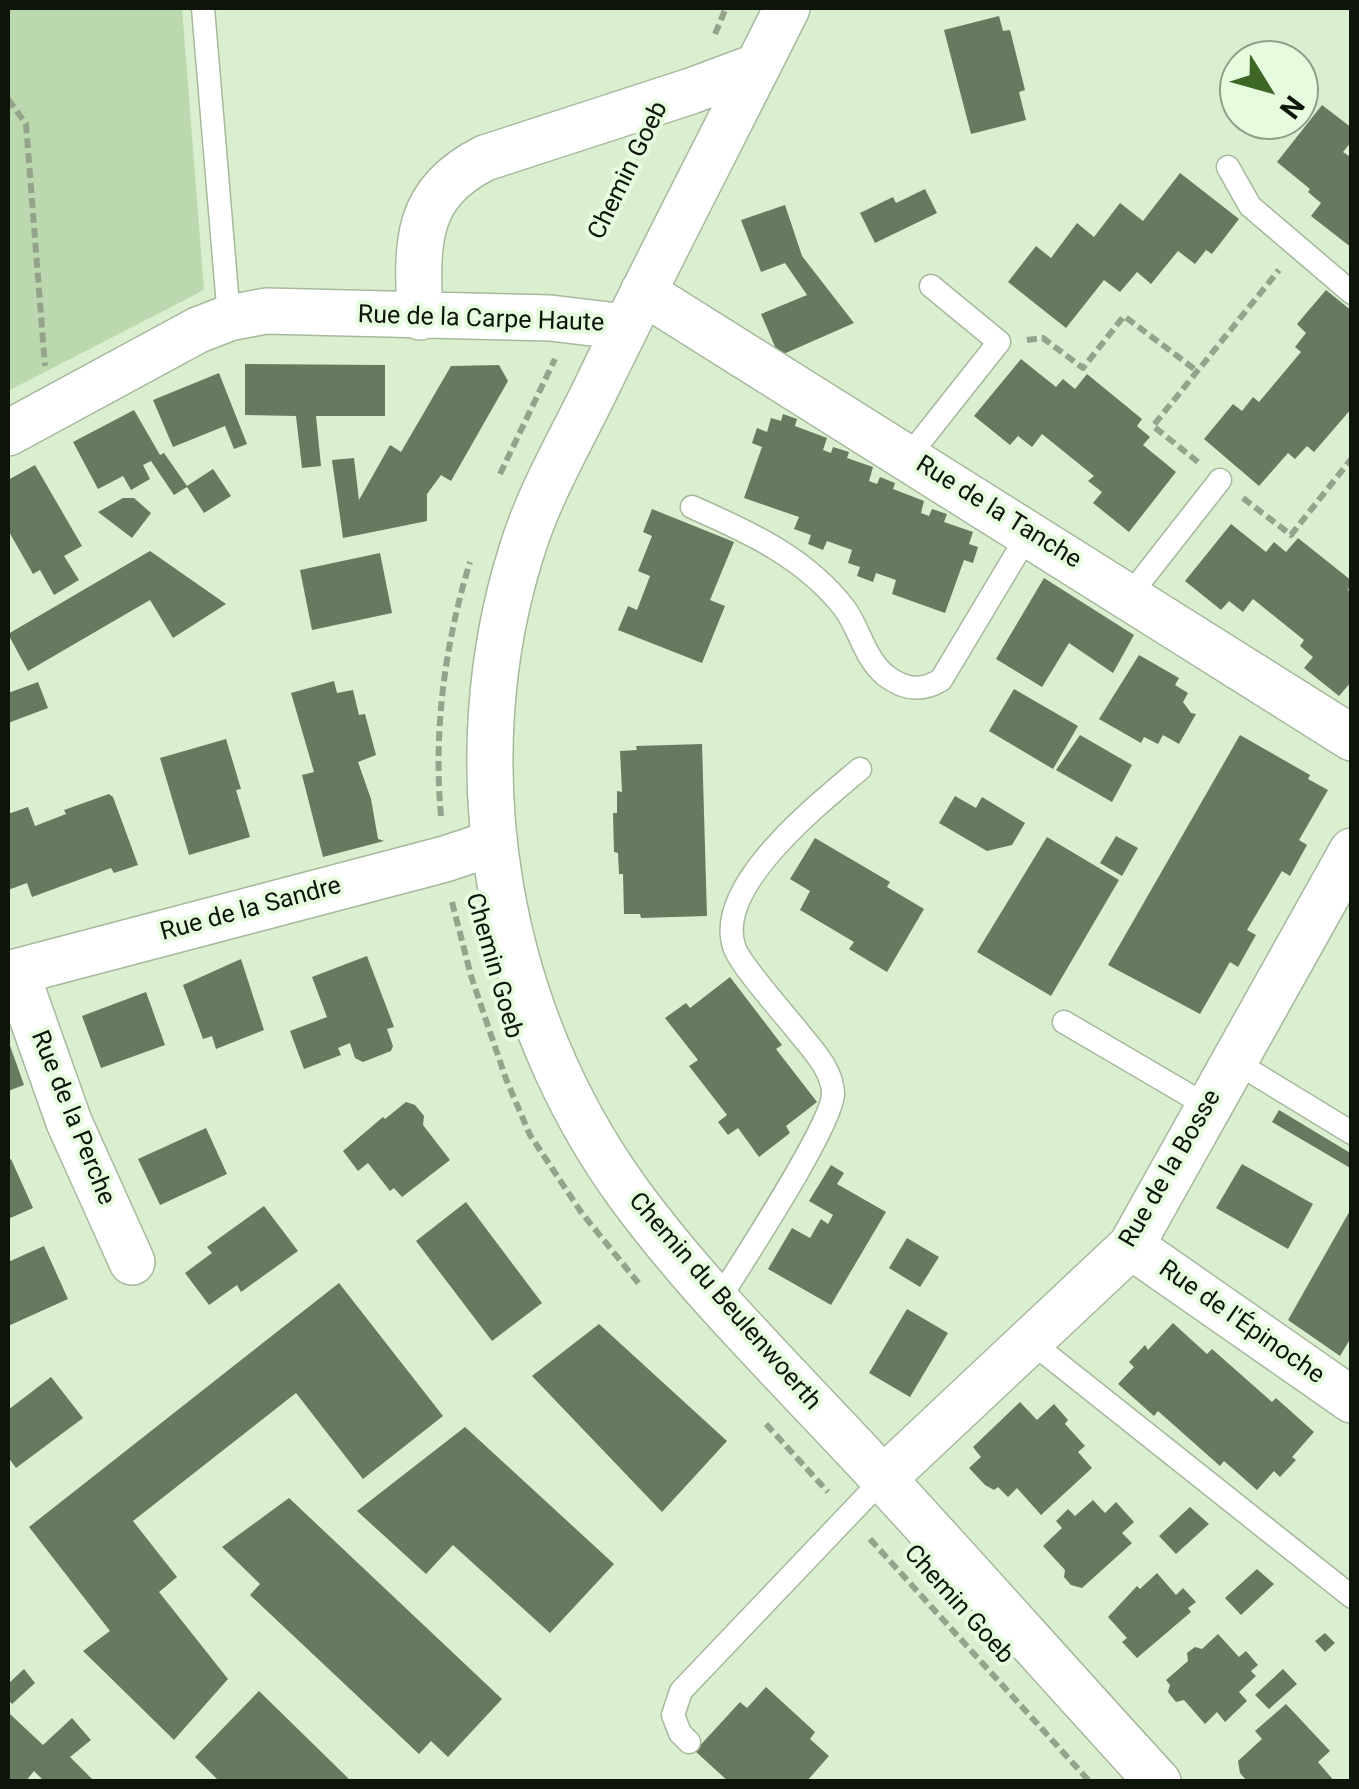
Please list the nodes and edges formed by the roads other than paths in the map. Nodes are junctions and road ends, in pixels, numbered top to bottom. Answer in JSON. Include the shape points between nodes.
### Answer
{"nodes":[{"id":1,"x":204,"y":8,"type":"edge"},
{"id":2,"x":787,"y":8,"type":"edge"},
{"id":3,"x":758,"y":66,"type":"junction"},
{"id":4,"x":1228,"y":167,"type":"dead end"},
{"id":5,"x":931,"y":286,"type":"dead end"},
{"id":6,"x":1352,"y":293,"type":"edge"},
{"id":7,"x":634,"y":309,"type":"junction"},
{"id":8,"x":420,"y":317,"type":"junction"},
{"id":9,"x":230,"y":318,"type":"junction"},
{"id":10,"x":8,"y":433,"type":"edge"},
{"id":11,"x":908,"y":457,"type":"junction"},
{"id":12,"x":1220,"y":480,"type":"road end"},
{"id":13,"x":692,"y":507,"type":"dead end"},
{"id":14,"x":1029,"y":533,"type":"junction"},
{"id":15,"x":1129,"y":596,"type":"junction"},
{"id":16,"x":1352,"y":738,"type":"edge"},
{"id":17,"x":860,"y":768,"type":"dead end"},
{"id":18,"x":493,"y":843,"type":"junction"},
{"id":19,"x":1352,"y":850,"type":"edge"},
{"id":20,"x":12,"y":973,"type":"edge"},
{"id":21,"x":1064,"y":1022,"type":"dead end"},
{"id":22,"x":1234,"y":1062,"type":"junction"},
{"id":23,"x":1209,"y":1107,"type":"junction"},
{"id":24,"x":1352,"y":1133,"type":"edge"},
{"id":25,"x":1131,"y":1246,"type":"junction"},
{"id":26,"x":132,"y":1262,"type":"dead end"},
{"id":27,"x":718,"y":1301,"type":"junction"},
{"id":28,"x":1030,"y":1341,"type":"junction"},
{"id":29,"x":1352,"y":1400,"type":"edge"},
{"id":30,"x":883,"y":1479,"type":"junction"},
{"id":31,"x":1352,"y":1596,"type":"edge"},
{"id":32,"x":689,"y":1742,"type":"dead end"},
{"id":33,"x":1158,"y":1782,"type":"edge"}],
"edges":[{"from":1,"to":9,"type":"lane"},
{"from":2,"to":3,"type":"street"},
{"from":3,"to":7,"type":"street"},
{"from":3,"to":8,"type":"street","via":[[457,172],[423,226]]},
{"from":4,"to":6,"type":"lane","via":[[1250,206]]},
{"from":5,"to":11,"type":"lane","via":[[999,342]]},
{"from":7,"to":8,"type":"street","name":"Rue de la Carpe Haute","via":[[575,321]]},
{"from":7,"to":11,"type":"street","name":"Rue de la Tanche"},
{"from":7,"to":18,"type":"street","name":"Chemin du Beulenwoerth","via":[[523,546],[504,614],[490,746]]},
{"from":8,"to":9,"type":"street","name":"Rue de la Carpe Haute","via":[[266,311]]},
{"from":9,"to":10,"type":"street","name":"Rue de la Carpe Haute"},
{"from":11,"to":14,"type":"street","name":"Rue de la Tanche"},
{"from":12,"to":15,"type":"lane"},
{"from":13,"to":14,"type":"lane","via":[[786,553],[846,611],[885,675],[924,690],[940,680]]},
{"from":14,"to":15,"type":"street","name":"Rue de la Tanche"},
{"from":15,"to":16,"type":"street","name":"Rue de la Tanche"},
{"from":17,"to":27,"type":"lane","via":[[792,828],[744,888],[732,923],[735,949],[824,1064],[833,1093],[821,1128]]},
{"from":18,"to":20,"type":"street","name":"Rue de la Sandre"},
{"from":18,"to":27,"type":"street","name":"Chemin du Beulenwoerth","via":[[520,970],[562,1082],[628,1194]]},
{"from":19,"to":22,"type":"street","name":"Rue de la Bosse"},
{"from":20,"to":26,"type":"street","name":"Rue de la Perche"},
{"from":21,"to":23,"type":"lane"},
{"from":22,"to":23,"type":"street","name":"Rue de la Bosse"},
{"from":22,"to":24,"type":"lane"},
{"from":23,"to":25,"type":"street","name":"Rue de la Bosse"},
{"from":25,"to":28,"type":"street","name":"Rue de la Bosse"},
{"from":25,"to":29,"type":"street","name":"Rue de l'Épinoche"},
{"from":27,"to":30,"type":"street","name":"Chemin du Beulenwoerth"},
{"from":28,"to":30,"type":"street","name":"Rue de la Bosse"},
{"from":28,"to":31,"type":"lane"},
{"from":30,"to":32,"type":"lane","via":[[681,1691],[673,1715]]},
{"from":30,"to":33,"type":"street","name":"Chemin du Beulenwoerth"}]}
